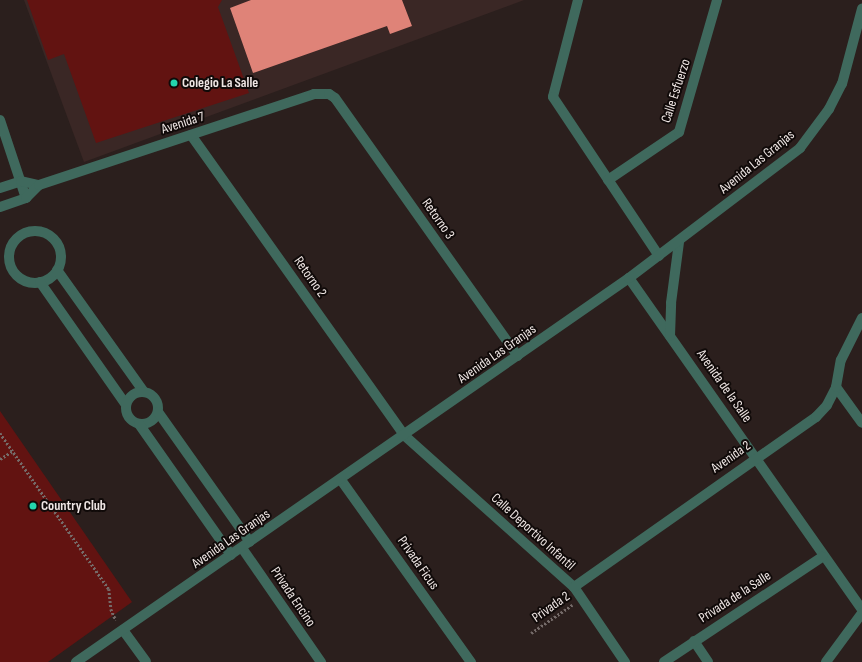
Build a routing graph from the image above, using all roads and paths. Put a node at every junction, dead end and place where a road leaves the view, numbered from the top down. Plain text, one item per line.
1 (578, 0) edge
2 (717, 0) edge
3 (862, 9) edge
4 (335, 98) joint
5 (0, 120) edge
6 (191, 135) junction
7 (608, 180) junction
8 (21, 181) junction
9 (39, 185) junction
10 (0, 188) edge
11 (26, 198) junction
12 (0, 207) edge
13 (680, 242) junction
14 (659, 256) junction
15 (57, 270) junction
16 (630, 278) junction
17 (40, 282) junction
18 (862, 318) edge
19 (670, 336) junction
20 (518, 356) junction
21 (836, 387) junction
22 (144, 392) junction
23 (126, 405) junction
24 (158, 412) junction
25 (862, 423) edge
26 (140, 424) junction
27 (0, 433) edge
28 (405, 436) junction
29 (13, 451) junction
30 (756, 456) junction
31 (0, 459) edge
32 (341, 480) junction
33 (246, 545) junction
34 (231, 555) junction
35 (822, 557) junction
36 (574, 587) junction
37 (582, 598) junction
38 (862, 612) edge
39 (123, 630) junction
40 (531, 633) dead end
41 (694, 641) junction
42 (76, 662) edge
43 (146, 662) edge
44 (320, 662) edge
45 (471, 662) edge
46 (626, 662) edge
47 (664, 662) edge
48 (708, 662) edge
49 (826, 662) edge

1 - 7 street
2 - 7 street, Calle Esfuerzo
3 - 13 street, Avenida Las Granjas
4 - 6 street, Avenida 7
4 - 20 street, Retorno 3
5 - 8 street
6 - 9 street, Avenida 7
6 - 28 street, Retorno 2
7 - 14 street
8 - 9 street
8 - 10 street
8 - 11 street
9 - 11 street, Avenida 7
11 - 12 street, Avenida 7
13 - 14 street, Avenida Las Granjas
13 - 19 street
14 - 16 street, Avenida Las Granjas
15 - 17 street
15 - 17 street
15 - 22 street
16 - 19 street, Avenida de la Salle
16 - 20 street, Avenida Las Granjas
17 - 23 street
18 - 21 street, Avenida 2
19 - 30 street, Avenida de la Salle
20 - 28 street, Avenida Las Granjas
21 - 25 street
21 - 30 street, Avenida 2
22 - 23 street
22 - 24 street
23 - 26 street
24 - 26 street
24 - 33 street, Privada Encino
26 - 34 street
27 - 29 path
28 - 32 street, Avenida Las Granjas
28 - 36 street, Calle Deportivo Infantil
29 - 31 path
29 - 39 path
30 - 35 street, Avenida de la Salle
30 - 36 street, Avenida 2
32 - 33 street, Avenida Las Granjas
32 - 45 street, Privada Ficus
33 - 34 street, Avenida Las Granjas
33 - 44 street, Privada Encino
34 - 39 street, Avenida Las Granjas
35 - 38 street, Avenida de la Salle
35 - 41 street, Privada de la Salle
36 - 37 street, Calle Deportivo Infantil
37 - 40 path, Privada 2
37 - 46 street, Calle Deportivo Infantil
38 - 49 street
39 - 42 street, Avenida Las Granjas
39 - 43 street
41 - 47 street, Privada de la Salle
41 - 48 street

